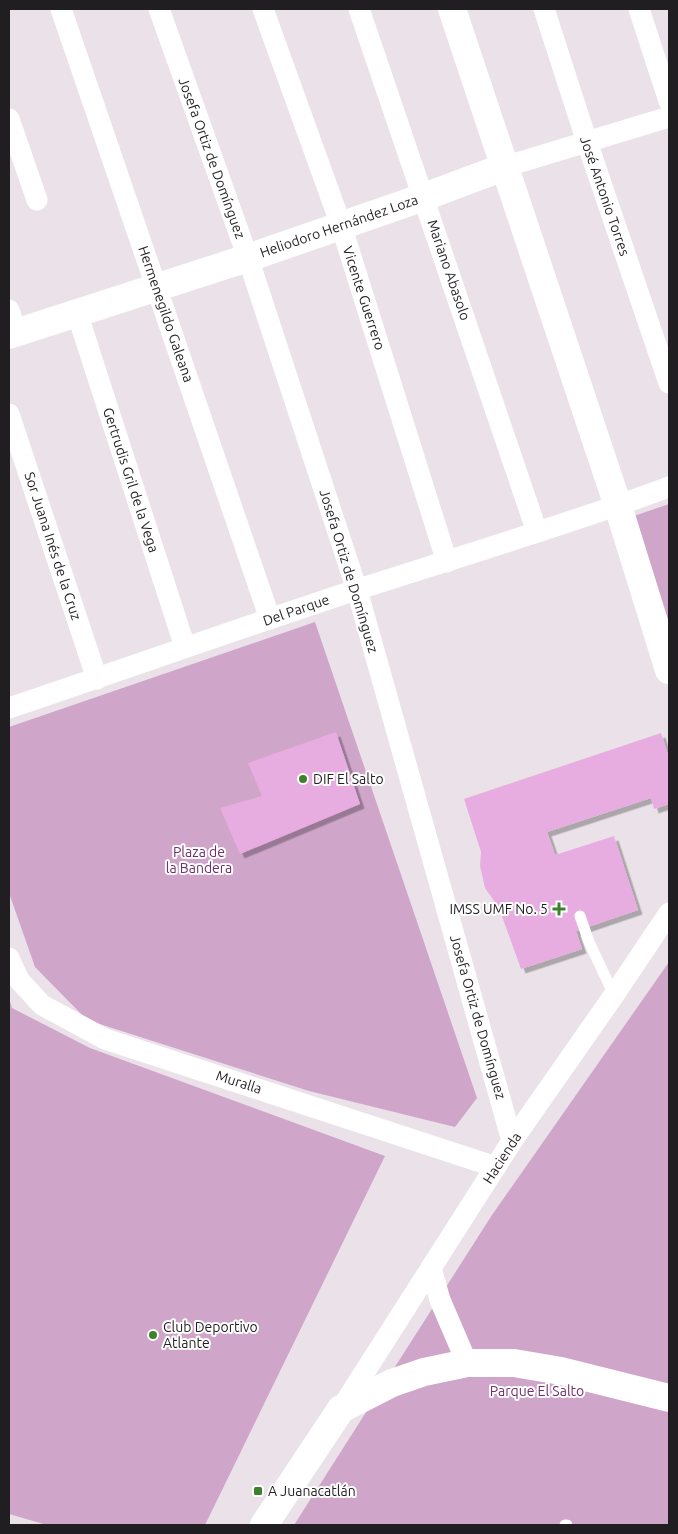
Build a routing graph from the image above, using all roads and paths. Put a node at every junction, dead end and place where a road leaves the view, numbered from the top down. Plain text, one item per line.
1 (62, 9) edge
2 (159, 9) edge
3 (263, 9) edge
4 (359, 9) edge
5 (452, 9) edge
6 (544, 9) edge
7 (639, 9) edge
8 (669, 101) edge
9 (669, 117) edge
10 (9, 119) edge
11 (587, 142) junction
12 (504, 168) junction
13 (424, 197) junction
14 (37, 200) dead end
15 (341, 225) junction
16 (248, 258) junction
17 (158, 287) junction
18 (77, 313) junction
19 (11, 326) edge
20 (669, 383) edge
21 (9, 414) edge
22 (669, 487) edge
23 (618, 506) junction
24 (537, 532) junction
25 (447, 562) junction
26 (356, 590) junction
27 (270, 619) junction
28 (185, 647) junction
29 (669, 670) edge
30 (97, 679) junction
31 (9, 708) edge
32 (669, 913) edge
33 (580, 916) dead end
34 (9, 958) edge
35 (614, 995) junction
36 (512, 1141) junction
37 (496, 1167) junction
38 (431, 1268) junction
39 (467, 1364) junction
40 (669, 1398) edge
41 (341, 1409) junction
42 (264, 1525) edge

1 - 17 street, Hermenegildo Galeana
2 - 16 street, Josefa Ortiz de Domínguez
3 - 15 street, Vicente Guerrero
4 - 13 street, Mariano Abasolo
5 - 12 street
6 - 11 street, José Antonio Torres
7 - 8 street
9 - 11 street, Heliodoro Hernández Loza
10 - 14 street
11 - 12 street, Heliodoro Hernández Loza
11 - 20 street, José Antonio Torres
12 - 13 street, Heliodoro Hernández Loza
12 - 23 street
13 - 15 street, Heliodoro Hernández Loza
13 - 24 street, Mariano Abasolo
15 - 16 street, Heliodoro Hernández Loza
15 - 25 street, Vicente Guerrero
16 - 17 street, Heliodoro Hernández Loza
16 - 26 street, Josefa Ortiz de Domínguez
17 - 18 street, Heliodoro Hernández Loza
17 - 27 street, Hermenegildo Galeana
18 - 19 street, Heliodoro Hernández Loza
18 - 28 street, Gertrudis Gril de la Vega
21 - 30 street, Sor Juana Inés de la Cruz
22 - 23 street, Del Parque
23 - 24 street, Del Parque
23 - 29 street
24 - 25 street, Del Parque
25 - 26 street, Del Parque
26 - 27 street, Del Parque
26 - 36 street, Josefa Ortiz de Domínguez
27 - 28 street, Del Parque
28 - 30 street, Del Parque
30 - 31 street, Del Parque
32 - 35 street, Hacienda
33 - 35 lane
34 - 37 street, Muralla
35 - 36 street, Hacienda
36 - 37 street, Hacienda
37 - 38 street, Hacienda
38 - 39 street
38 - 41 street, Hacienda
39 - 40 street
39 - 41 street
41 - 42 street

